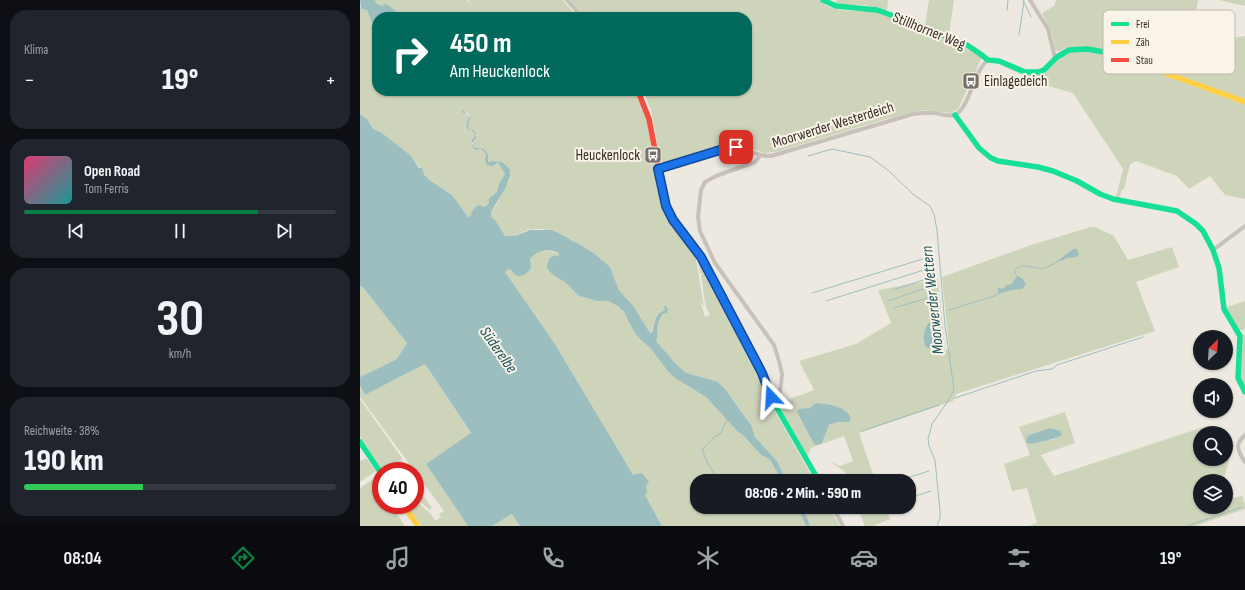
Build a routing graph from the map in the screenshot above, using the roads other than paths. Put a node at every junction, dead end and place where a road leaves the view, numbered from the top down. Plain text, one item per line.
1 (567, 0) edge
2 (823, 0) edge
3 (1030, 0) edge
4 (578, 12) edge
5 (1103, 52) edge
6 (1055, 58) junction
7 (988, 60) junction
8 (1168, 74) edge
9 (640, 96) edge
10 (1245, 102) edge
11 (955, 115) junction
12 (760, 156) junction
13 (658, 169) junction
14 (1245, 226) edge
15 (1213, 250) junction
16 (1245, 392) edge
17 (774, 403) junction
18 (1245, 435) edge
19 (360, 442) edge
20 (374, 462) edge
21 (1245, 462) edge
22 (815, 474) edge
23 (409, 514) edge
24 (837, 514) edge
25 (418, 526) edge
26 (843, 526) edge

1 - 4 street
2 - 7 street, Stillhorner Weg
3 - 6 street
5 - 6 street
6 - 7 street, Stillhorner Weg
7 - 11 street
8 - 10 street
9 - 13 street
11 - 12 street, Moorwerder Westerdeich
11 - 15 street
12 - 13 street
12 - 17 street, Moorwerder Westerdeich
13 - 17 street
14 - 15 street
15 - 16 street
17 - 22 street
18 - 21 street
19 - 20 street
23 - 25 street
24 - 26 street

